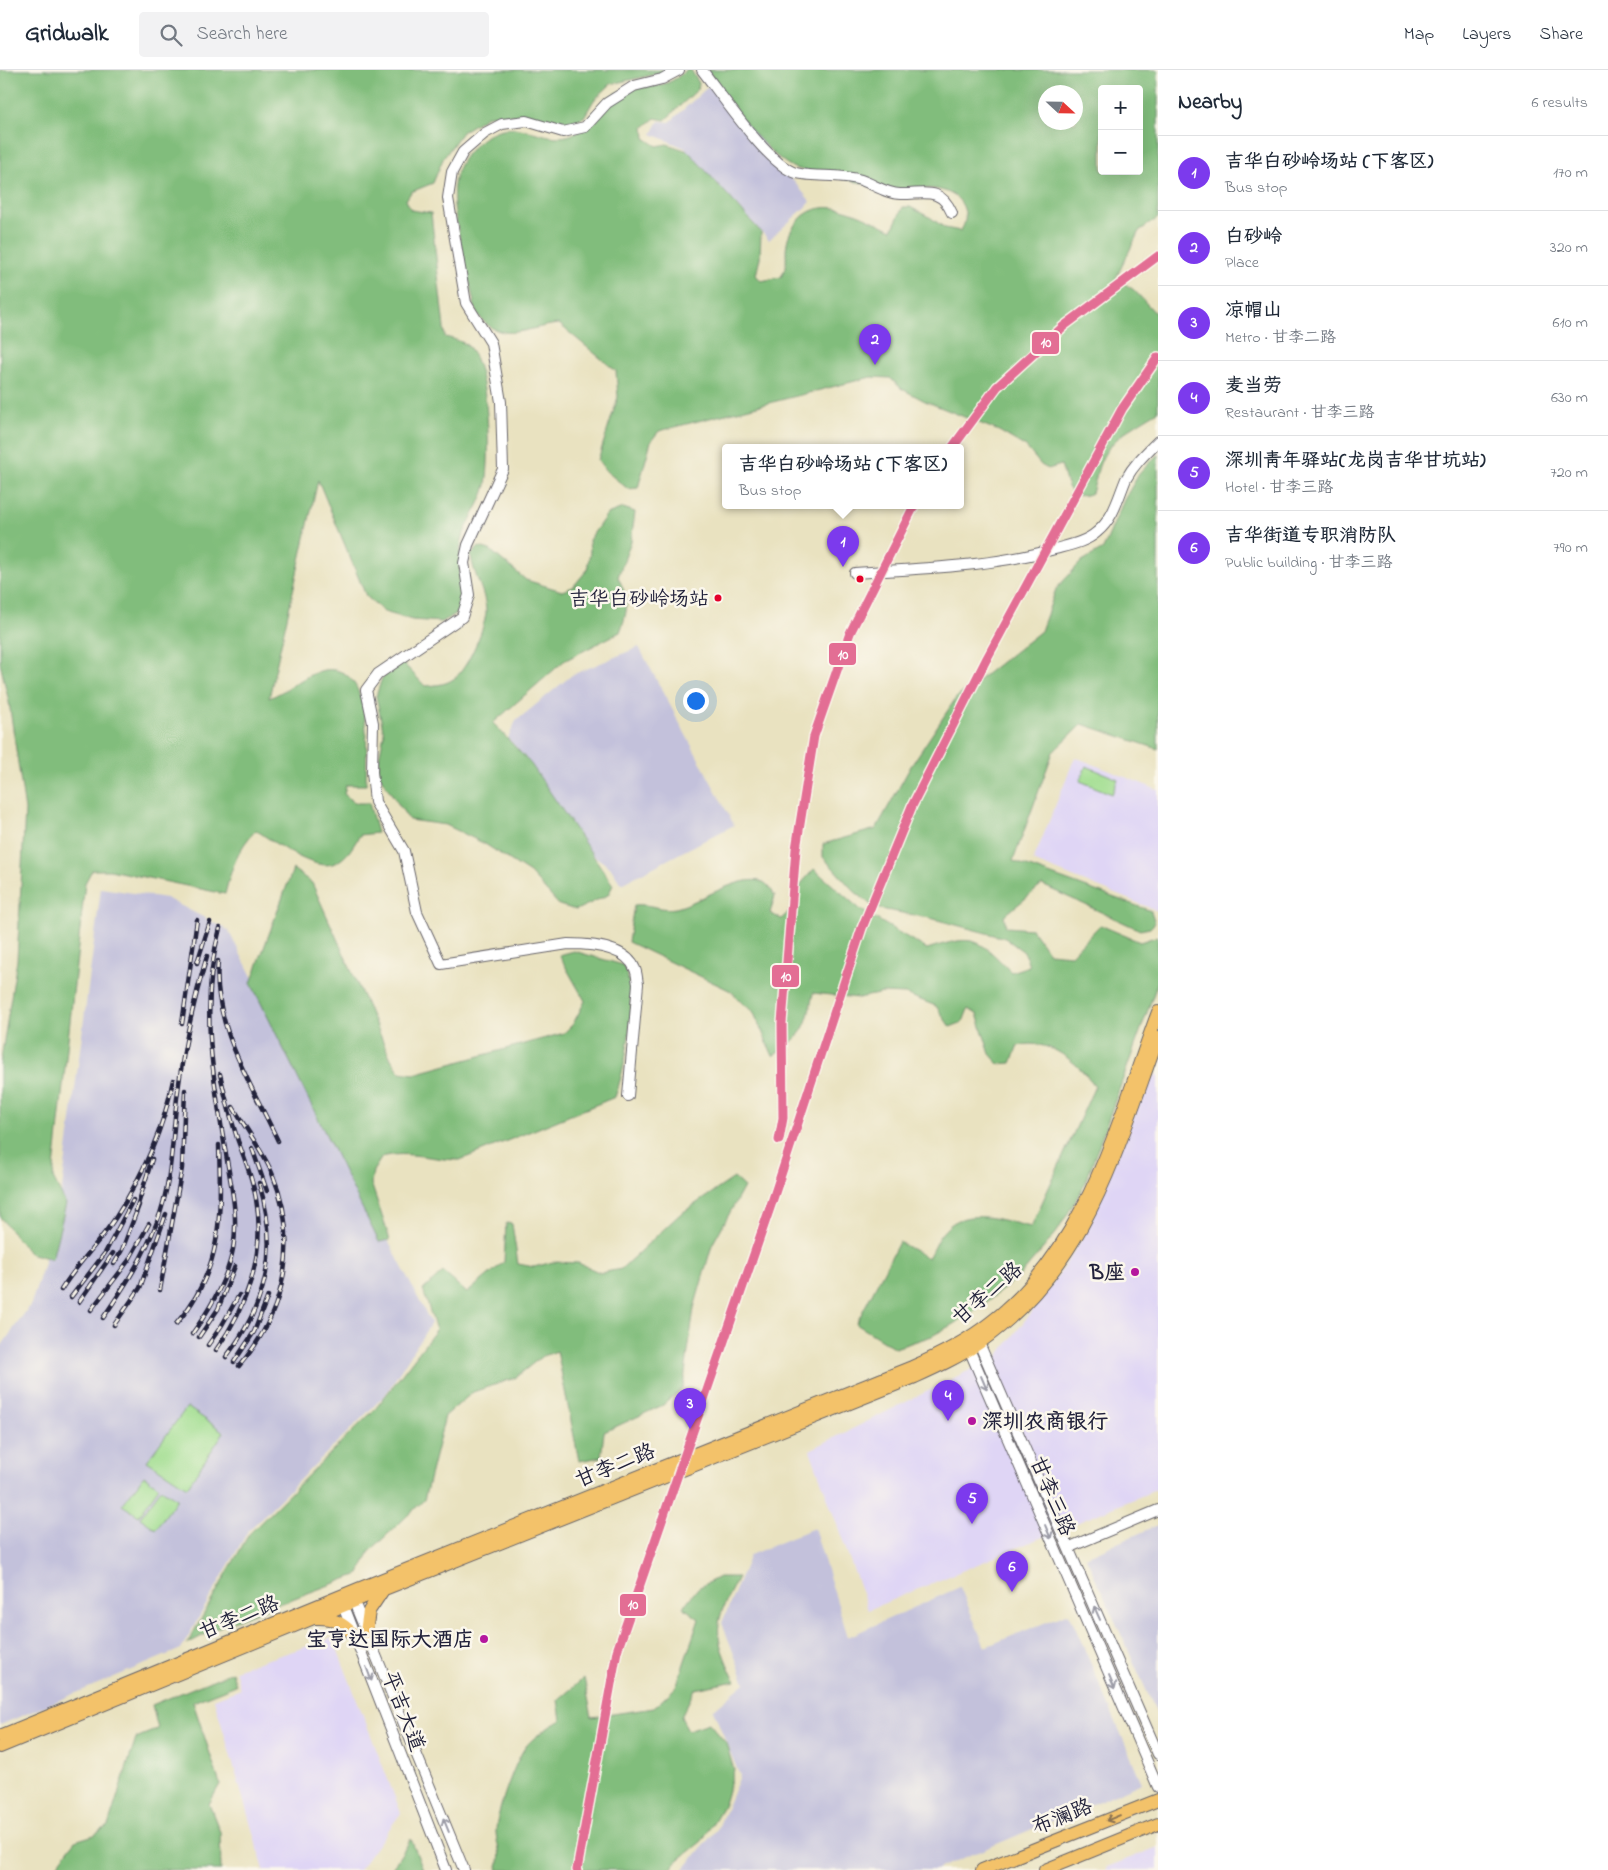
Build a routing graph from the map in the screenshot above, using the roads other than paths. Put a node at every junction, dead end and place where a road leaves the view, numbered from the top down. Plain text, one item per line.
1 (680, 70) edge
2 (702, 70) edge
3 (952, 212) dead end
4 (1158, 442) edge
5 (855, 573) dead end
6 (1158, 1012) edge
7 (1154, 1050) edge
8 (628, 1096) dead end
9 (972, 1343) junction
10 (1158, 1510) edge
11 (1070, 1547) dead end
12 (383, 1590) junction
13 (347, 1601) junction
14 (313, 1618) junction
15 (360, 1634) junction
16 (0, 1736) edge
17 (0, 1746) edge
18 (1158, 1754) edge
19 (1158, 1787) edge
20 (1158, 1800) edge
21 (1158, 1824) edge
22 (446, 1870) edge
23 (464, 1870) edge
24 (982, 1870) edge
25 (1045, 1870) edge

1 - 8 street
2 - 3 street
4 - 5 street
6 - 7 main road, 甘李二路
7 - 9 main road, 甘李二路
9 - 12 main road, 甘李二路
9 - 13 main road, 甘李二路
18 -> 9 street, 甘李三路
9 -> 19 street, 甘李三路
10 - 11 street
12 - 13 main road, 甘李二路
12 - 15 main road
13 - 14 main road, 甘李二路
13 - 15 street, 平吉大道
13 - 16 main road, 甘李二路
14 - 15 main road
14 - 17 main road, 甘李二路
15 -> 22 street, 平吉大道
23 -> 15 street, 平吉大道
20 -> 24 main road, 布澜路
21 - 25 main road, 布澜路

